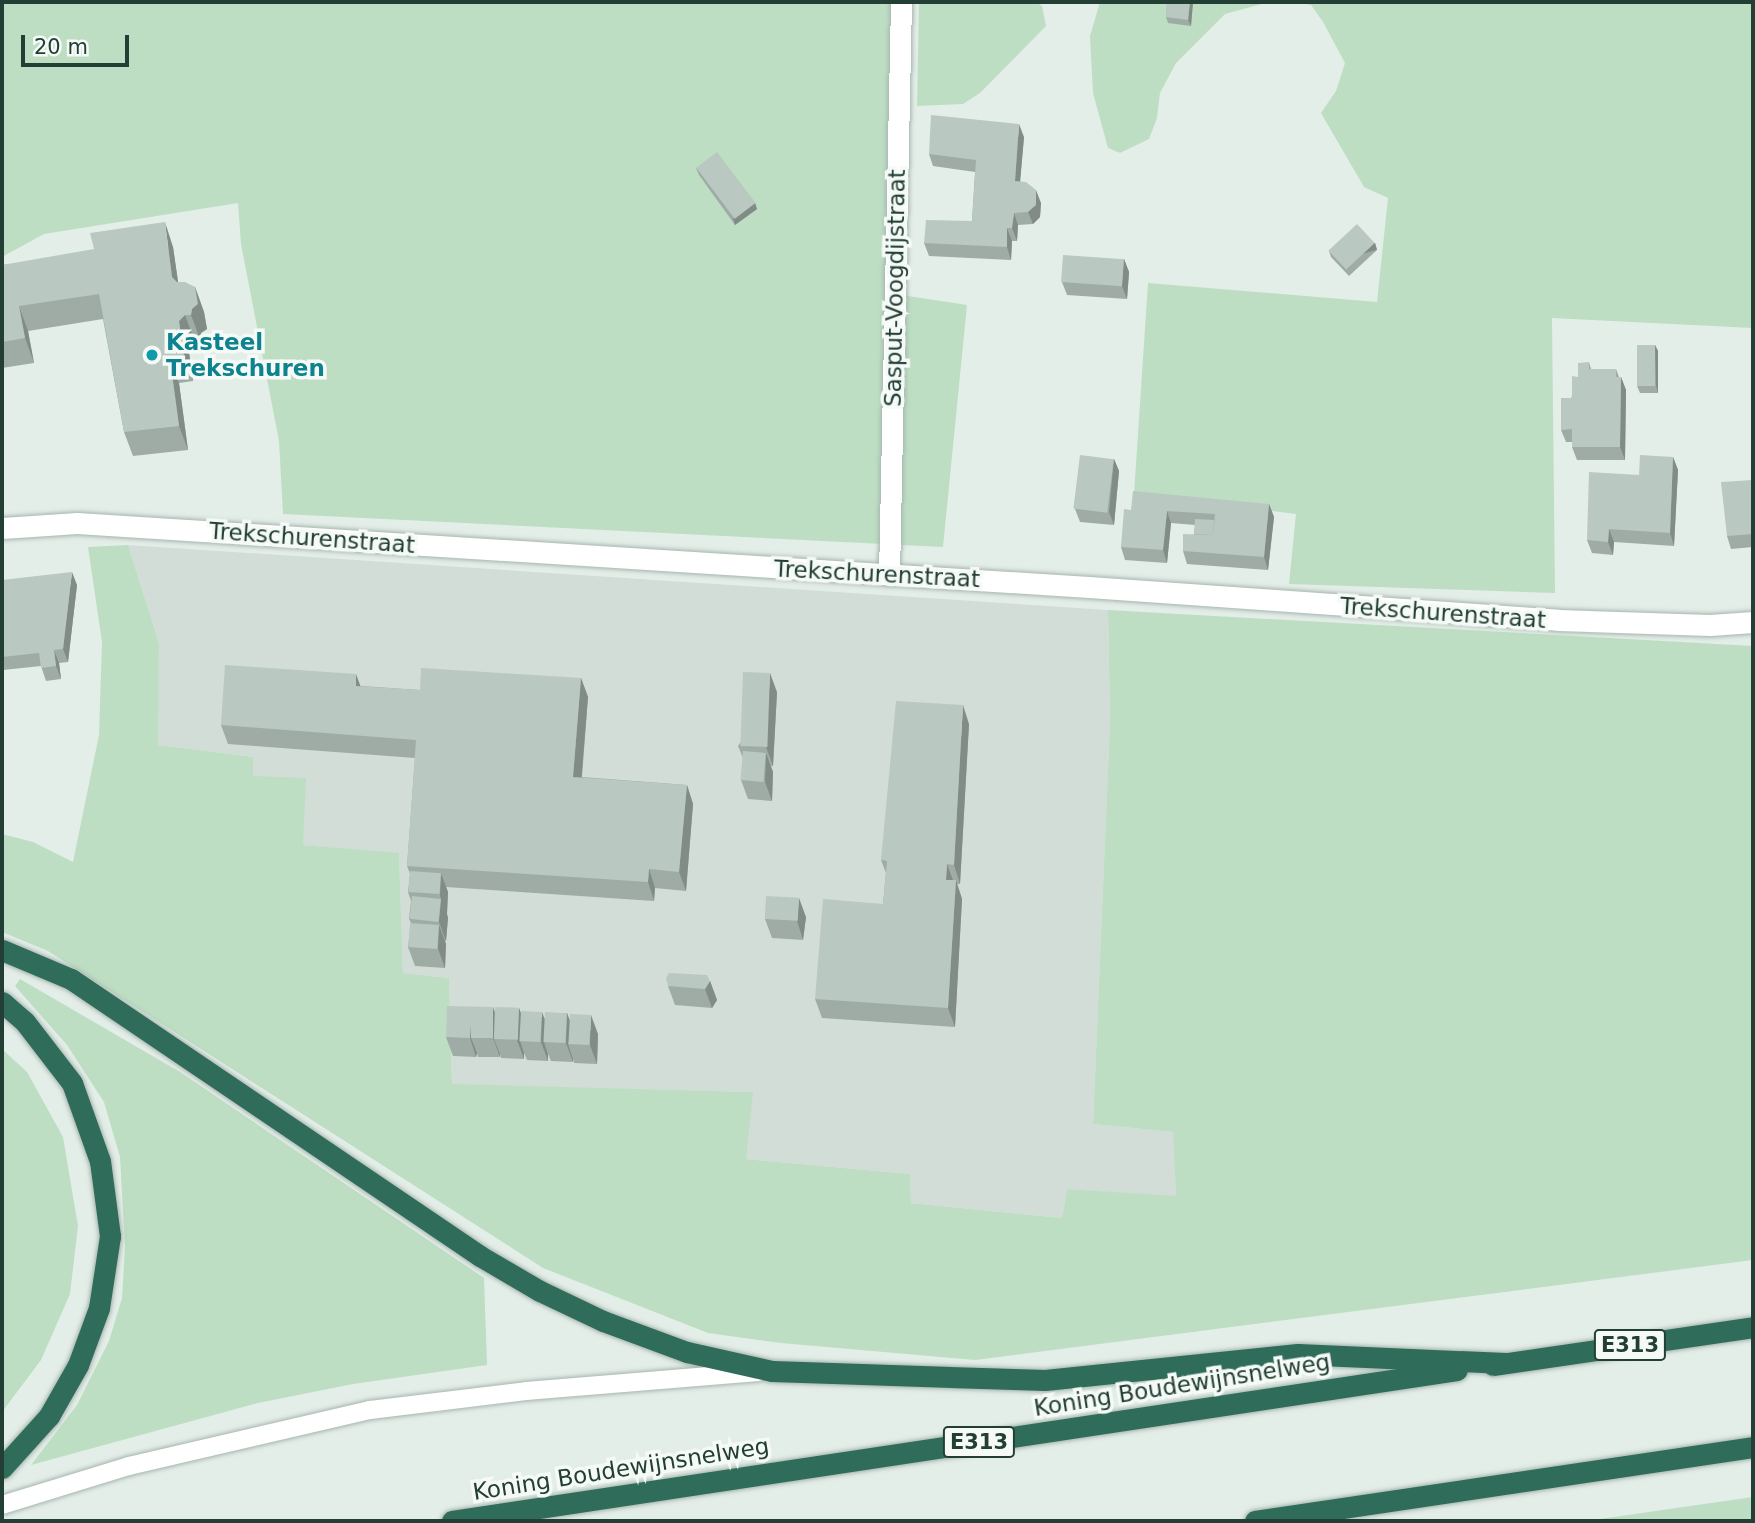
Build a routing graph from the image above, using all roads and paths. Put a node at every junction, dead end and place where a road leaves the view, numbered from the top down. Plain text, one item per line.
1 (901, 2) edge
2 (2, 528) edge
3 (889, 575) junction
4 (1753, 622) edge
5 (2, 950) edge
6 (2, 1002) edge
7 (1753, 1327) edge
8 (1506, 1363) junction
9 (772, 1371) junction
10 (1753, 1447) edge
11 (2, 1468) edge
12 (2, 1504) edge
13 (452, 1521) edge
14 (1255, 1521) edge

1 - 3 street, Sasput-Voogdijstraat
2 - 3 street, Trekschurenstraat
3 - 4 street, Trekschurenstraat
5 - 9 highway
6 - 11 highway
7 - 8 highway, Koning Boudewijnsnelweg / E313
8 - 9 highway
8 - 13 highway, Koning Boudewijnsnelweg / E313
9 - 12 lane
10 - 14 highway

